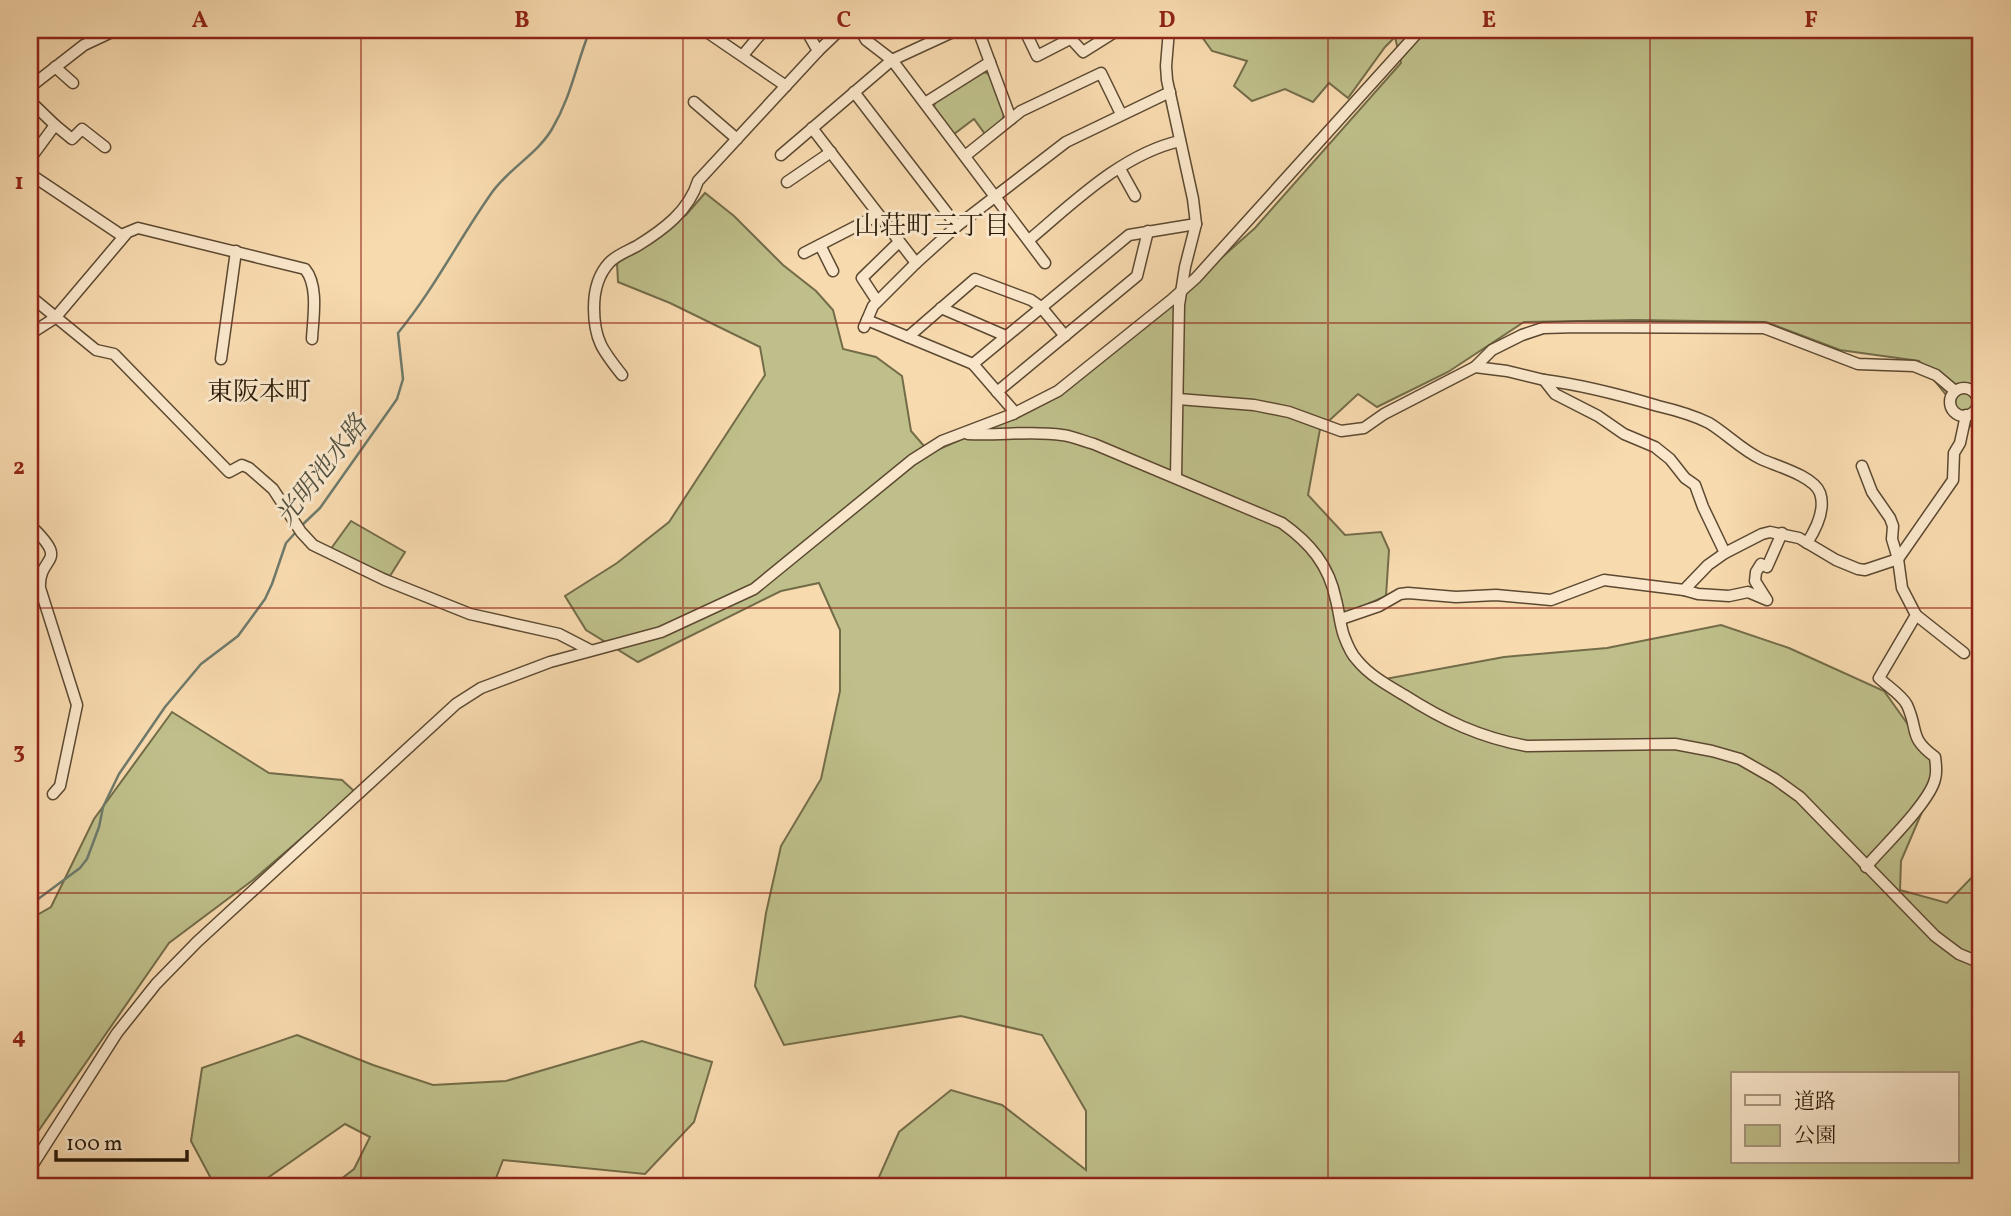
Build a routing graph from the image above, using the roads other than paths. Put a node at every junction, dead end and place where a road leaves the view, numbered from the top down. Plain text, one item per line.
1 (116, 30) edge
2 (704, 30) edge
3 (764, 30) edge
4 (806, 30) edge
5 (840, 30) edge
6 (860, 30) edge
7 (924, 30) edge
8 (957, 30) edge
9 (978, 30) edge
10 (1029, 30) edge
11 (1063, 30) edge
12 (1118, 30) edge
13 (1169, 30) edge
14 (1420, 30) edge
15 (1070, 39) junction
16 (930, 41) junction
17 (818, 51) junction
18 (743, 55) junction
19 (892, 60) junction
20 (990, 62) junction
21 (55, 67) junction
22 (73, 83) dead end
23 (786, 86) junction
24 (30, 87) edge
25 (854, 92) junction
26 (1170, 92) junction
27 (30, 101) edge
28 (694, 102) dead end
29 (925, 103) junction
30 (1121, 114) junction
31 (1011, 119) junction
32 (55, 125) junction
33 (812, 128) junction
34 (737, 139) junction
35 (1180, 141) junction
36 (105, 146) dead end
37 (831, 152) junction
38 (781, 155) dead end
39 (965, 156) junction
40 (30, 159) edge
41 (1120, 169) junction
42 (30, 174) edge
43 (787, 181) dead end
44 (996, 196) junction
45 (1135, 196) dead end
46 (878, 215) junction
47 (1196, 224) junction
48 (957, 226) junction
49 (1148, 231) junction
50 (126, 234) junction
51 (1029, 240) junction
52 (899, 242) junction
53 (820, 245) junction
54 (236, 251) junction
55 (804, 253) dead end
56 (916, 263) junction
57 (1045, 263) dead end
58 (833, 271) dead end
59 (1181, 291) junction
60 (30, 296) edge
61 (877, 301) junction
62 (1041, 307) junction
63 (941, 308) junction
64 (55, 318) junction
65 (30, 334) edge
66 (1006, 336) junction
67 (1065, 336) junction
68 (908, 337) junction
69 (313, 339) dead end
70 (221, 359) dead end
71 (974, 364) junction
72 (1475, 367) junction
73 (622, 375) dead end
74 (1544, 380) junction
75 (1955, 391) junction
76 (997, 392) junction
77 (1178, 399) junction
78 (1979, 399) edge
79 (1013, 414) junction
80 (1966, 415) junction
81 (966, 433) junction
82 (1862, 466) dead end
83 (1177, 477) junction
84 (30, 525) edge
85 (1782, 533) junction
86 (1807, 543) junction
87 (1725, 553) junction
88 (1898, 559) junction
89 (1684, 590) junction
90 (1916, 615) junction
91 (1341, 619) junction
92 (590, 650) junction
93 (1964, 653) dead end
94 (53, 794) dead end
95 (1866, 867) junction
96 (1981, 963) edge
97 (30, 1169) edge

1 - 21 street
2 - 18 street
3 - 18 street
4 - 17 street
5 - 17 street
6 - 19 street
7 - 16 street
8 - 16 street
9 - 20 street
10 - 15 street
11 - 15 street
12 - 15 street
13 - 26 street
14 - 59 street
16 - 19 street
17 - 23 street
18 - 23 street
19 - 25 street
19 - 29 street
20 - 29 street
20 - 31 street
21 - 22 street
21 - 24 street
23 - 34 street
25 - 33 street
25 - 48 street
26 - 30 street
26 - 35 street
27 - 32 street
28 - 34 street
29 - 39 street
30 - 31 street
30 - 44 street
31 - 39 street
32 - 36 street
32 - 40 street
33 - 37 street
33 - 38 street
34 - 73 street
35 - 41 street
35 - 47 street
37 - 43 street
37 - 46 street
39 - 44 street
41 - 45 street
41 - 51 street
42 - 50 street
44 - 48 street
44 - 51 street
46 - 52 street
46 - 53 street
47 - 49 street
47 - 59 street
48 - 56 street
49 - 62 street
49 - 67 street
50 - 54 street
50 - 64 street
51 - 57 street
52 - 56 street
52 - 61 street
53 - 55 street
53 - 58 street
54 - 69 street
54 - 70 street
56 - 61 street
59 - 77 street
59 - 79 street
60 - 64 street
61 - 68 street
62 - 63 street
62 - 66 street
62 - 67 street
63 - 66 street
63 - 68 street
64 - 65 street
64 - 92 street
66 - 71 street
67 - 76 street
68 - 71 street
71 - 76 street
72 - 74 street
72 - 75 street
72 - 77 street
74 - 86 street
74 - 87 street
75 - 78 street
75 - 80 street
76 - 79 street
77 - 83 street
78 - 80 street
79 - 81 street
80 - 88 street
81 - 83 street
81 - 92 street
82 - 88 street
83 - 91 street
84 - 94 street
85 - 86 street
85 - 87 street
85 - 89 street
86 - 88 street
87 - 89 street
88 - 90 street
89 - 91 street
90 - 93 street
90 - 95 street
91 - 95 street
92 - 97 street
95 - 96 street

